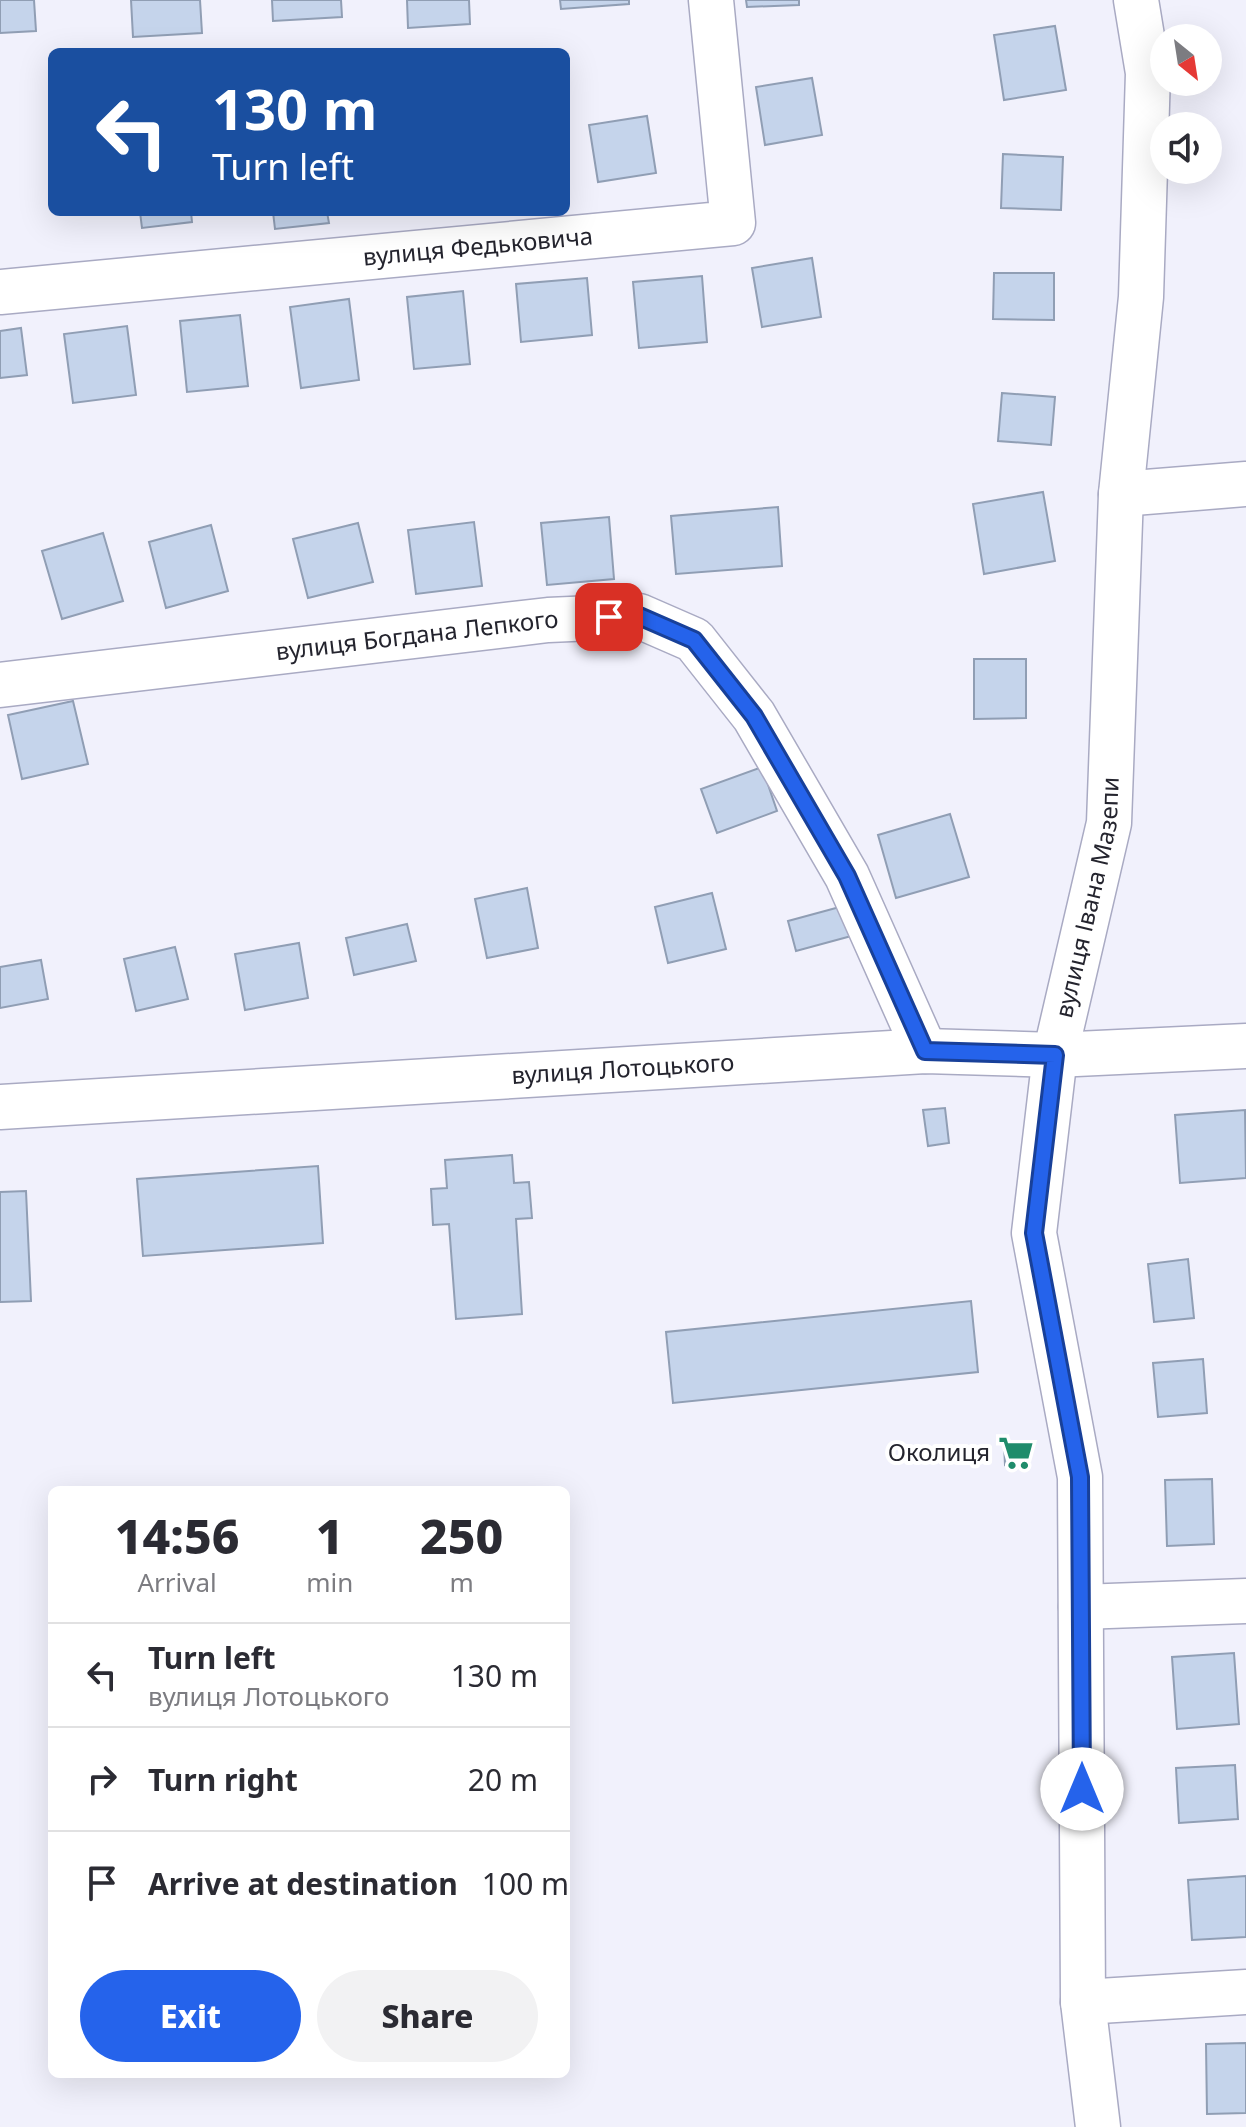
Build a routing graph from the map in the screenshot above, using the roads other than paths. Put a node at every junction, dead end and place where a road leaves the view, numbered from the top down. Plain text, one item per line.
1 (711, 0) edge
2 (1136, 0) edge
3 (0, 292) edge
4 (1246, 484) edge
5 (1121, 494) junction
6 (0, 685) edge
7 (1246, 1046) edge
8 (925, 1051) junction
9 (1055, 1055) junction
10 (0, 1107) edge
11 (1246, 1601) edge
12 (1081, 1607) junction
13 (1246, 1992) edge
14 (1083, 2002) junction
15 (1098, 2127) edge

1 - 3 street, вулиця Федьковича
2 - 5 street, вулиця Івана Мазепи
4 - 5 street
5 - 9 street, вулиця Івана Мазепи
6 - 8 street, вулиця Богдана Лепкого
7 - 9 street, вулиця Лотоцького
8 - 9 street, вулиця Лотоцького
8 - 10 street, вулиця Лотоцького
9 - 12 street, вулиця Івана Мазепи
11 - 12 street
12 - 14 street, вулиця Івана Мазепи
13 - 14 street
14 - 15 street, вулиця Івана Мазепи

